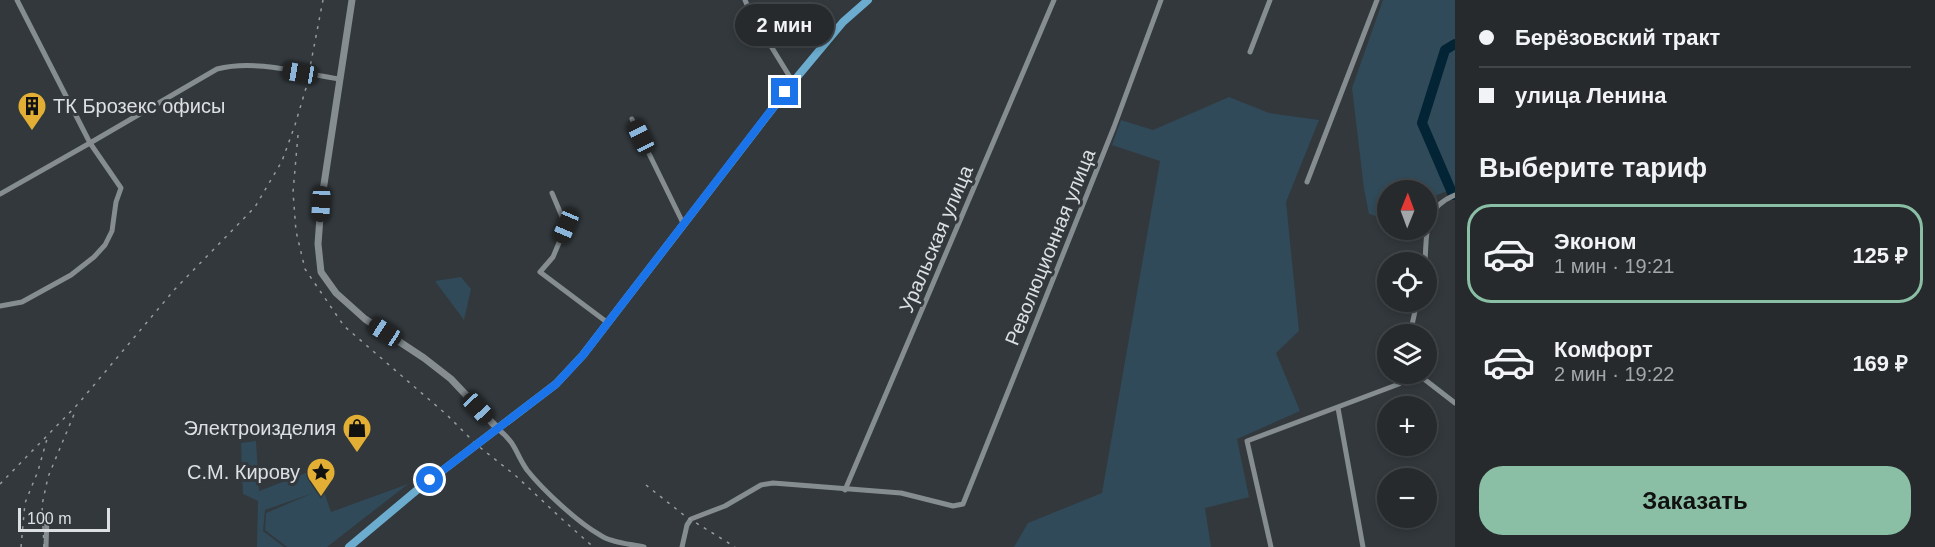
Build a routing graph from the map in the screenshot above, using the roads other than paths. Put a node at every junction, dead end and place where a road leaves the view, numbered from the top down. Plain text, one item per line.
1 (17, 0) edge
2 (352, 0) edge
3 (745, 0) edge
4 (868, 0) edge
5 (1054, 0) edge
6 (1161, 0) edge
7 (1270, 0) edge
8 (1377, 0) edge
9 (1251, 52) dead end
10 (339, 79) junction
11 (793, 82) junction
12 (632, 119) dead end
13 (90, 143) junction
14 (1307, 182) dead end
15 (552, 193) dead end
16 (0, 194) edge
17 (1455, 195) edge
18 (684, 225) junction
19 (1426, 252) edge
20 (0, 306) edge
21 (608, 323) junction
22 (1399, 384) edge
23 (1430, 384) edge
24 (1455, 403) edge
25 (1338, 408) junction
26 (498, 429) junction
27 (845, 490) junction
28 (47, 516) dead end
29 (46, 547) edge
30 (349, 547) edge
31 (645, 547) edge
32 (682, 547) edge
33 (1271, 547) edge
34 (1364, 547) edge

1 - 13 street
2 - 10 street
3 - 11 street
4 - 11 main road
5 - 27 street, Уральская улица
6 - 27 street, Революционная улица
7 - 9 street
8 - 14 street
10 - 13 street
10 - 26 street
11 - 18 main road
12 - 18 street
13 - 16 street
13 - 20 street
15 - 21 street
17 - 19 street
18 - 21 main road
21 - 26 main road
22 - 25 street
23 - 24 street
25 - 33 street
25 - 34 street
26 - 30 main road
26 - 31 street
27 - 32 street
28 - 29 street

